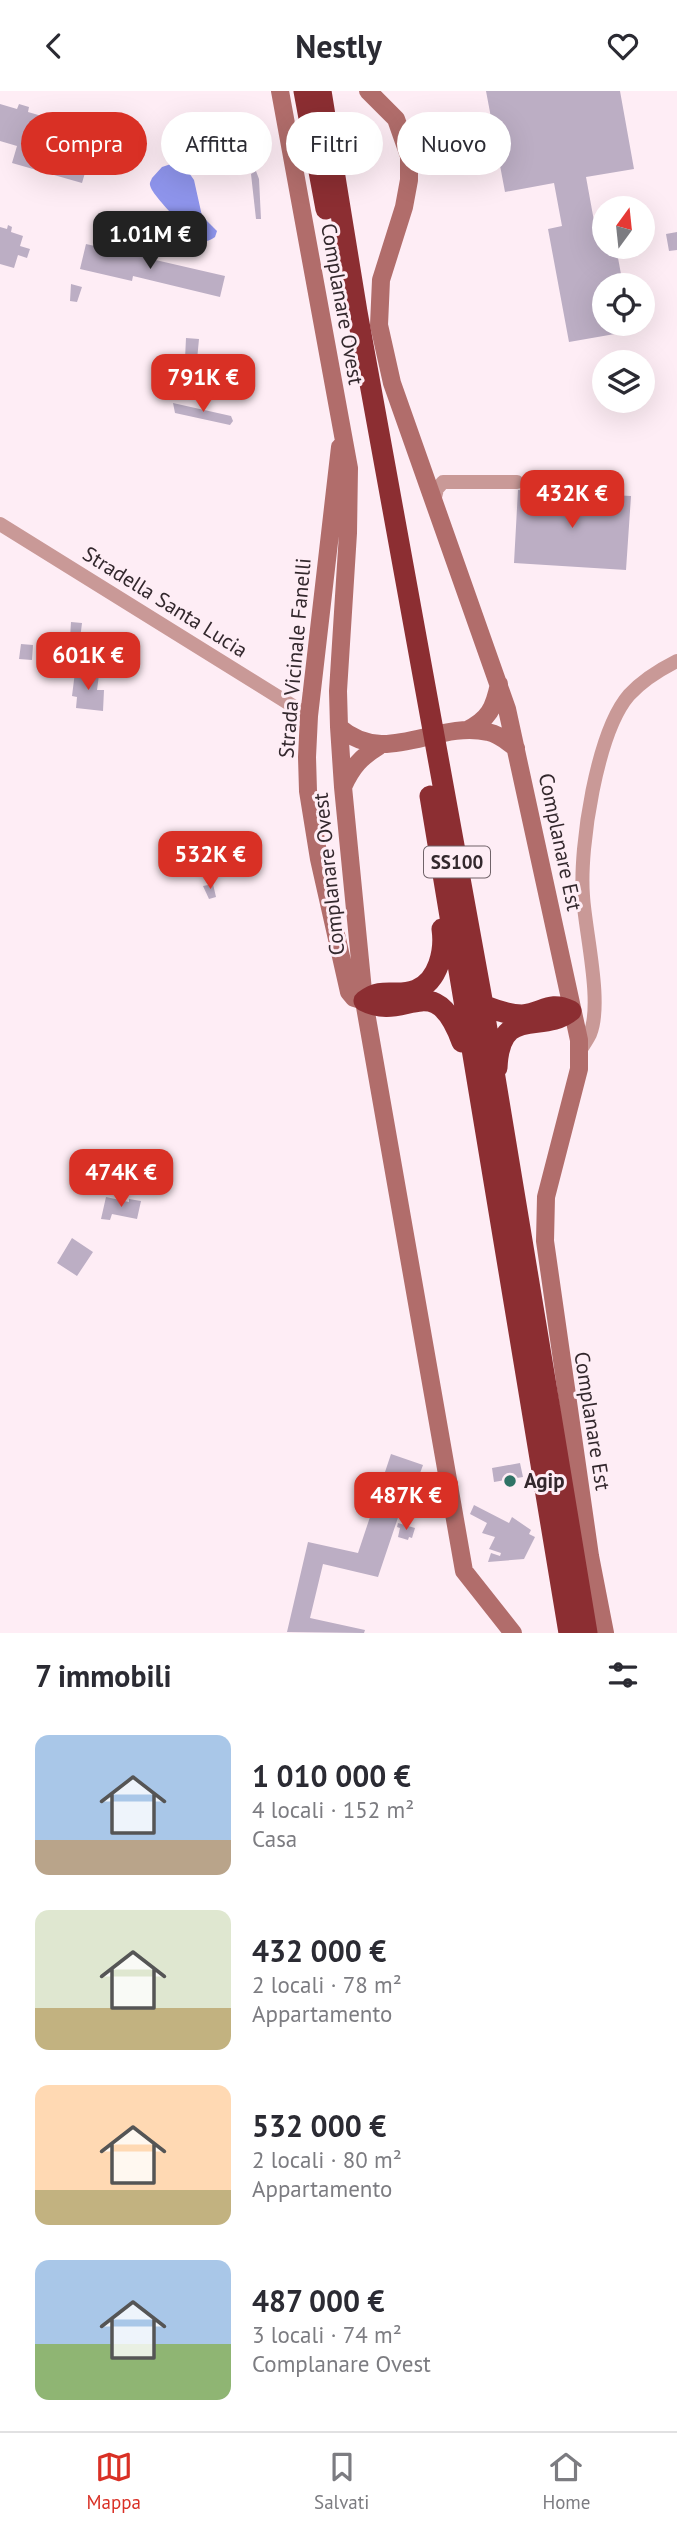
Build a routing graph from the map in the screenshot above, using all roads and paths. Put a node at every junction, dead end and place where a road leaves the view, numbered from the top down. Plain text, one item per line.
1 (280, 91) edge
2 (304, 91) edge
3 (321, 91) edge
4 (368, 91) edge
5 (343, 433) junction
6 (517, 482) dead end
7 (434, 501) junction
8 (0, 524) edge
9 (677, 661) edge
10 (499, 681) junction
11 (309, 716) junction
12 (339, 727) junction
13 (467, 730) junction
14 (379, 745) junction
15 (516, 748) junction
16 (426, 767) junction
17 (343, 787) junction
18 (364, 1001) junction
19 (482, 1005) junction
20 (571, 1011) junction
21 (579, 1052) junction
22 (476, 1080) junction
23 (496, 1091) junction
24 (513, 1633) edge
25 (569, 1633) edge
26 (587, 1633) edge
27 (605, 1633) edge

1 - 5 main road, Complanare Ovest
2 - 16 highway, SS100
3 - 19 highway, SS100
4 - 7 main road, Complanare Est
5 - 11 main road, Strada Vicinale Fanelli
5 - 12 main road, Complanare Ovest
6 - 7 street
7 - 10 main road, Complanare Est
8 - 11 street, Stradella Santa Lucia
9 - 21 street
10 - 13 main road
10 - 15 main road, Complanare Est
11 - 18 main road, Strada Vicinale Fanelli
12 - 14 main road
12 - 17 main road, Complanare Ovest
13 - 14 main road
13 - 15 main road
14 - 17 main road
15 - 20 main road, Complanare Est
16 - 18 highway, SS100
16 - 22 highway, SS100
17 - 18 main road, Complanare Ovest
18 - 22 highway, SS100
18 - 24 main road, Complanare Ovest
19 - 20 highway
19 - 23 highway, SS100
20 - 21 main road, Complanare Est
20 - 23 highway, SS100
21 - 27 main road, Complanare Est
22 - 25 highway, SS100
23 - 26 highway, SS100

